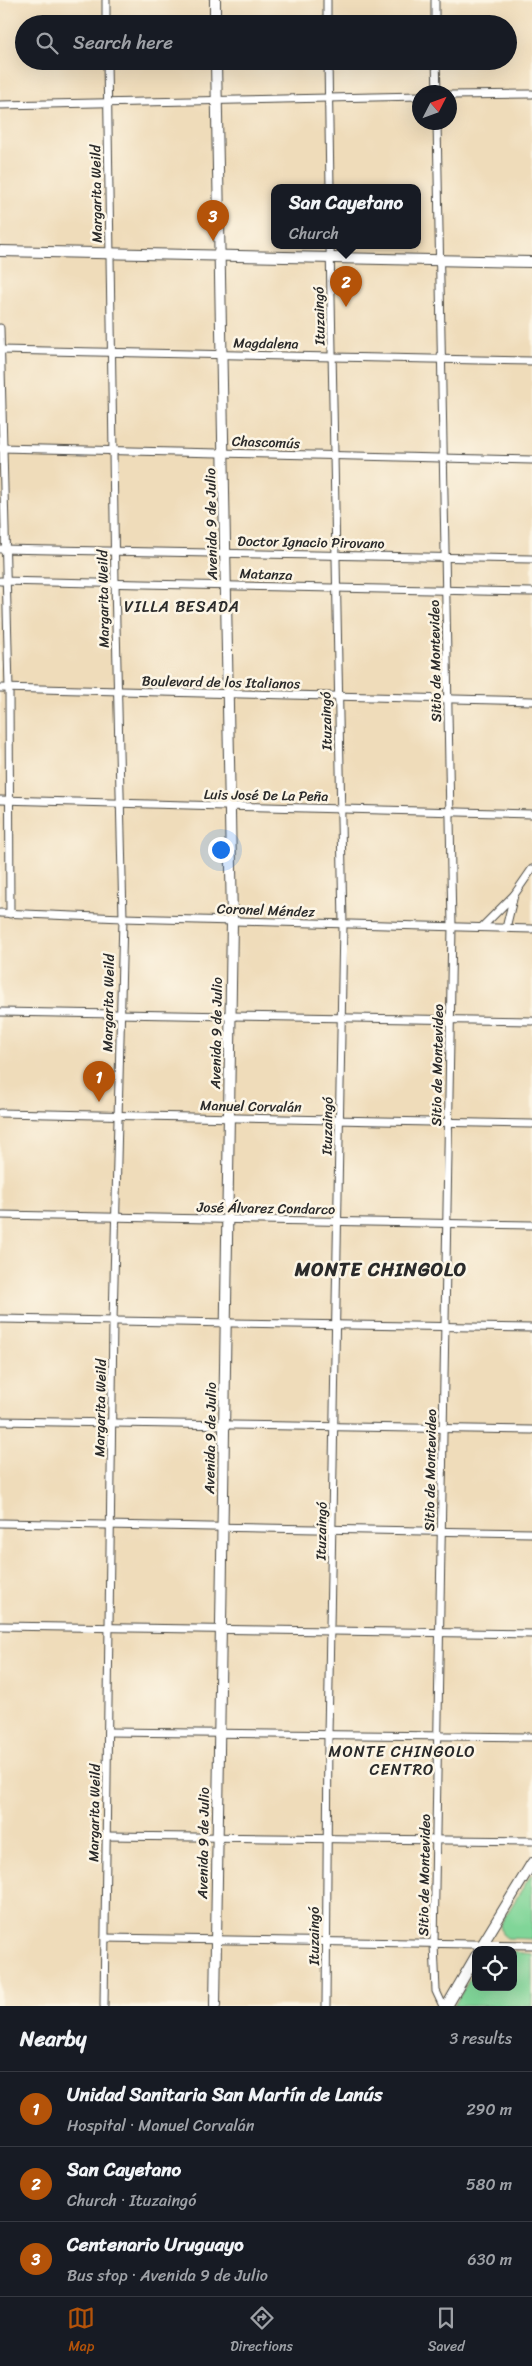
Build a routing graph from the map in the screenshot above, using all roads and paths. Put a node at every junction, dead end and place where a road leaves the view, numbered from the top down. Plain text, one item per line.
1 (106, 0) edge
2 (215, 0) edge
3 (327, 0) edge
4 (435, 0) edge
5 (106, 15) edge
6 (215, 15) edge
7 (327, 15) edge
8 (436, 15) edge
9 (107, 70) edge
10 (216, 70) edge
11 (328, 70) edge
12 (436, 70) edge
13 (437, 85) edge
14 (532, 94) edge
15 (457, 95) edge
16 (412, 96) edge
17 (328, 98) junction
18 (217, 101) junction
19 (108, 103) junction
20 (0, 105) edge
21 (437, 130) edge
22 (330, 184) edge
23 (330, 249) edge
24 (0, 251) edge
25 (110, 252) junction
26 (220, 255) junction
27 (331, 258) junction
28 (440, 260) junction
29 (532, 262) edge
30 (0, 328) edge
31 (0, 350) edge
32 (111, 351) junction
33 (221, 354) junction
34 (333, 356) junction
35 (442, 359) junction
36 (532, 361) edge
37 (1, 448) edge
38 (113, 451) junction
39 (224, 454) junction
40 (334, 457) junction
41 (444, 458) junction
42 (532, 460) edge
43 (2, 549) edge
44 (115, 551) junction
45 (226, 553) junction
46 (336, 555) junction
47 (445, 557) junction
48 (532, 559) edge
49 (2, 581) edge
50 (115, 583) junction
51 (227, 585) junction
52 (337, 589) junction
53 (446, 591) junction
54 (532, 592) edge
55 (0, 688) edge
56 (9, 689) junction
57 (117, 692) junction
58 (228, 694) junction
59 (339, 698) junction
60 (448, 699) junction
61 (532, 701) edge
62 (0, 800) edge
63 (9, 800) junction
64 (120, 804) junction
65 (230, 807) junction
66 (340, 808) junction
67 (450, 812) junction
68 (532, 814) edge
69 (532, 869) edge
70 (514, 895) junction
71 (0, 913) edge
72 (10, 914) junction
73 (123, 918) junction
74 (232, 921) junction
75 (343, 925) junction
76 (452, 926) junction
77 (482, 927) junction
78 (506, 928) junction
79 (532, 929) edge
80 (0, 1012) edge
81 (121, 1014) junction
82 (231, 1016) junction
83 (342, 1017) junction
84 (451, 1021) junction
85 (532, 1021) edge
86 (0, 1113) edge
87 (118, 1116) junction
88 (228, 1118) junction
89 (340, 1120) junction
90 (448, 1122) junction
91 (532, 1124) edge
92 (0, 1215) edge
93 (116, 1218) junction
94 (227, 1219) junction
95 (338, 1223) junction
96 (447, 1224) junction
97 (532, 1225) edge
98 (0, 1319) edge
99 (113, 1321) junction
100 (226, 1322) junction
101 (336, 1324) junction
102 (446, 1326) junction
103 (532, 1328) edge
104 (0, 1421) edge
105 (112, 1422) junction
106 (223, 1424) junction
107 (334, 1426) junction
108 (443, 1428) junction
109 (532, 1430) edge
110 (0, 1523) edge
111 (111, 1524) junction
112 (223, 1527) junction
113 (333, 1530) junction
114 (442, 1531) junction
115 (532, 1533) edge
116 (0, 1626) edge
117 (110, 1626) junction
118 (220, 1628) junction
119 (331, 1630) junction
120 (440, 1632) junction
121 (532, 1634) edge
122 (108, 1732) junction
123 (219, 1733) junction
124 (328, 1734) junction
125 (439, 1737) junction
126 (532, 1737) edge
127 (106, 1836) junction
128 (217, 1837) junction
129 (327, 1838) junction
130 (437, 1841) junction
131 (532, 1841) edge
132 (532, 1863) edge
133 (104, 1938) junction
134 (215, 1941) junction
135 (326, 1943) junction
136 (434, 1944) junction
137 (532, 1945) edge
138 (472, 1946) edge
139 (482, 1946) edge
140 (506, 1946) edge
141 (472, 1962) edge
142 (104, 2006) edge
143 (215, 2006) edge
144 (326, 2006) edge
145 (445, 2006) edge

1 - 5 street
2 - 6 street
3 - 7 street
4 - 8 street
9 - 19 street, Margarita Weild
10 - 18 street, Avenida 9 de Julio
11 - 17 street
12 - 13 street
14 - 15 street
16 - 17 street
17 - 18 street
17 - 22 street
18 - 19 street
18 - 26 street, Avenida 9 de Julio
19 - 20 street
19 - 25 street, Margarita Weild
21 - 28 street, Sitio de Montevideo
23 - 27 street, Ituzaingó
24 - 25 street
25 - 26 street
25 - 32 street, Margarita Weild
26 - 27 street
26 - 33 street, Avenida 9 de Julio
27 - 28 street
27 - 34 street, Ituzaingó
28 - 29 street
28 - 35 street, Sitio de Montevideo
30 - 31 street
31 - 32 street, Magdalena
31 - 37 street
32 - 33 street, Magdalena
32 - 38 street, Margarita Weild
33 - 34 street, Magdalena
33 - 39 street, Avenida 9 de Julio
34 - 35 street, Magdalena
34 - 40 street, Ituzaingó
35 - 36 street, Magdalena
35 - 41 street, Sitio de Montevideo
37 - 38 street, Chascomús
37 - 43 street
38 - 39 street, Chascomús
38 - 44 street, Margarita Weild
39 - 40 street, Chascomús
39 - 45 street, Avenida 9 de Julio
40 - 41 street, Chascomús
40 - 46 street, Ituzaingó
41 - 42 street, Chascomús
41 - 47 street, Sitio de Montevideo
43 - 44 street, Doctor Ignacio Pirovano
43 - 49 street
44 - 45 street, Doctor Ignacio Pirovano
44 - 50 street, Margarita Weild
45 - 46 street, Doctor Ignacio Pirovano
45 - 51 street, Avenida 9 de Julio
46 - 47 street, Doctor Ignacio Pirovano
46 - 52 street, Ituzaingó
47 - 48 street, Doctor Ignacio Pirovano
47 - 53 street, Sitio de Montevideo
49 - 50 street, Matanza
49 - 56 street
50 - 51 street, Matanza
50 - 57 street, Margarita Weild
51 - 52 street, Matanza
51 - 58 street, Avenida 9 de Julio
52 - 53 street, Matanza
52 - 59 street, Ituzaingó
53 - 54 street, Matanza
53 - 60 street, Sitio de Montevideo
55 - 56 street, Boulevard de los Italianos
56 - 57 street, Boulevard de los Italianos
56 - 63 street
57 - 58 street, Boulevard de los Italianos
57 - 64 street, Margarita Weild
58 - 59 street, Boulevard de los Italianos
58 - 65 street, Avenida 9 de Julio
59 - 60 street, Boulevard de los Italianos
59 - 66 street, Ituzaingó
60 - 61 street, Boulevard de los Italianos
60 - 67 street, Sitio de Montevideo
62 - 63 street, Luis José De La Peña
63 - 64 street, Luis José De La Peña
63 - 72 street
64 - 65 street, Luis José De La Peña
64 - 73 street, Margarita Weild
65 - 66 street, Luis José De La Peña
65 - 74 street, Avenida 9 de Julio
66 - 67 street, Luis José De La Peña
66 - 75 street, Ituzaingó
67 - 68 street, Luis José De La Peña
67 - 76 street, Sitio de Montevideo
69 - 70 street
70 - 77 street
70 - 78 street
71 - 72 street, Coronel Méndez
72 - 73 street, Coronel Méndez
73 - 74 street, Coronel Méndez
73 - 81 street, Margarita Weild
74 - 75 street, Coronel Méndez
74 - 82 street, Avenida 9 de Julio
75 - 76 street, Coronel Méndez
75 - 83 street, Ituzaingó
76 - 77 street, Coronel Méndez
76 - 84 street, Sitio de Montevideo
77 - 78 street, Coronel Méndez
78 - 79 street, Coronel Méndez
80 - 81 street
81 - 82 street
81 - 87 street, Margarita Weild
82 - 83 street
82 - 88 street, Avenida 9 de Julio
83 - 84 street
83 - 89 street, Ituzaingó
84 - 85 street
84 - 90 street, Sitio de Montevideo
86 - 87 street, Manuel Corvalán
87 - 88 street, Manuel Corvalán
87 - 93 street, Margarita Weild
88 - 89 street, Manuel Corvalán
88 - 94 street, Avenida 9 de Julio
89 - 90 street, Manuel Corvalán
89 - 95 street, Ituzaingó
90 - 91 street, Manuel Corvalán
90 - 96 street, Sitio de Montevideo
92 - 93 street, José Álvarez Condarco
93 - 94 street, José Álvarez Condarco
93 - 99 street, Margarita Weild
94 - 95 street, José Álvarez Condarco
94 - 100 street, Avenida 9 de Julio
95 - 96 street, José Álvarez Condarco
95 - 101 street, Ituzaingó
96 - 97 street, José Álvarez Condarco
96 - 102 street, Sitio de Montevideo
98 - 99 street
99 - 100 street
99 - 105 street, Margarita Weild
100 - 101 street
100 - 106 street, Avenida 9 de Julio
101 - 102 street
101 - 107 street, Ituzaingó
102 - 103 street
102 - 108 street, Sitio de Montevideo
104 - 105 street
105 - 106 street
105 - 111 street, Margarita Weild
106 - 107 street
106 - 112 street, Avenida 9 de Julio
107 - 108 street
107 - 113 street, Ituzaingó
108 - 109 street
108 - 114 street, Sitio de Montevideo
110 - 111 street
111 - 112 street
111 - 117 street, Margarita Weild
112 - 113 street
112 - 118 street, Avenida 9 de Julio
113 - 114 street
113 - 119 street, Ituzaingó
114 - 115 street
114 - 120 street, Sitio de Montevideo
116 - 117 street
117 - 118 street
117 - 122 street, Margarita Weild
118 - 119 street
118 - 123 street, Avenida 9 de Julio
119 - 120 street
119 - 124 street, Ituzaingó
120 - 121 street
120 - 125 street, Sitio de Montevideo
122 - 123 street
122 - 127 street, Margarita Weild
123 - 124 street
123 - 128 street, Avenida 9 de Julio
124 - 125 street
124 - 129 street, Ituzaingó
125 - 126 street
125 - 130 street, Sitio de Montevideo
127 - 128 street
127 - 133 street, Margarita Weild
128 - 129 street
128 - 134 street, Avenida 9 de Julio
129 - 130 street
129 - 135 street, Ituzaingó
130 - 131 street
130 - 136 street, Sitio de Montevideo
132 - 139 street
133 - 134 street
133 - 142 street, Margarita Weild
134 - 135 street
134 - 143 street, Avenida 9 de Julio
135 - 136 street
135 - 144 street, Ituzaingó
136 - 138 street
136 - 145 street, Sitio de Montevideo
137 - 140 street
141 - 145 street

